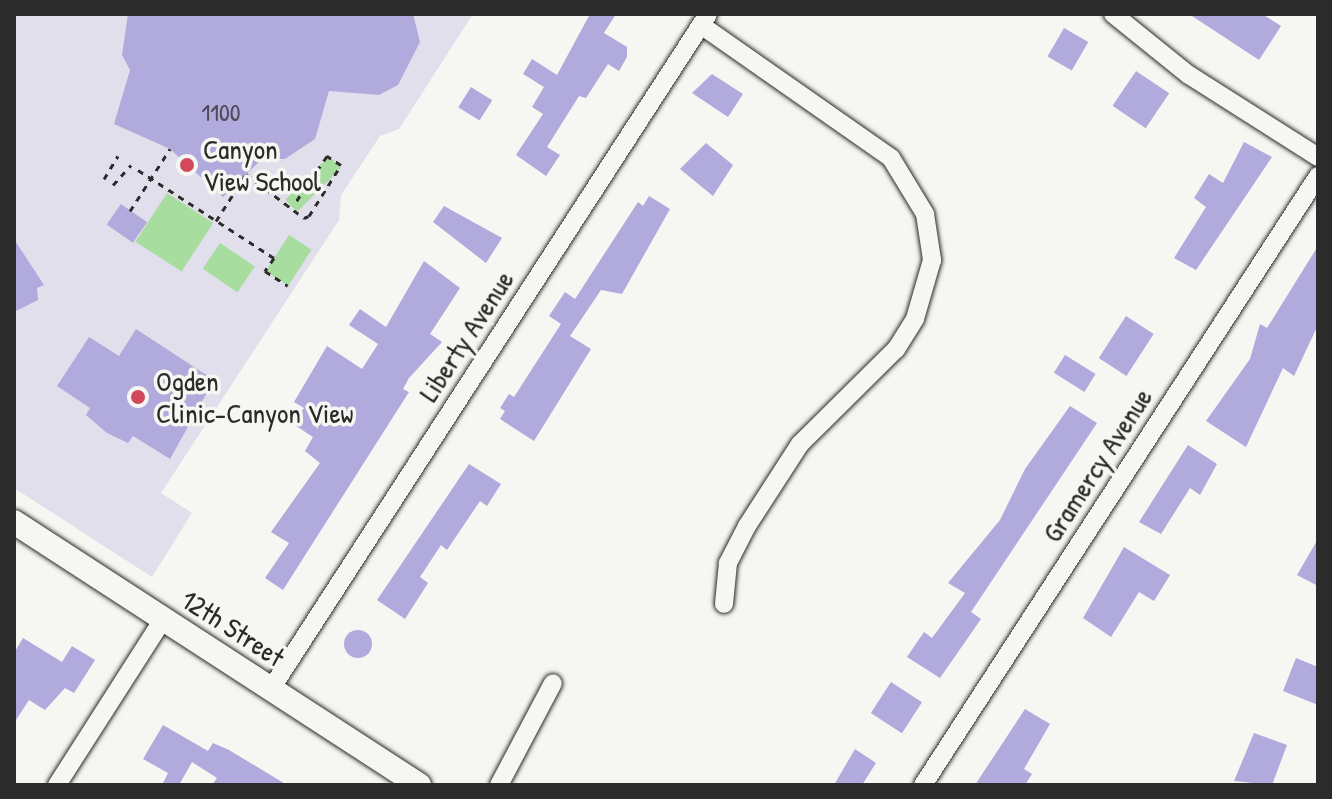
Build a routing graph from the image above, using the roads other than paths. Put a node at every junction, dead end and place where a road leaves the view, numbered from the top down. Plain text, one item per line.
1 (1113, 14) edge
2 (705, 20) edge
3 (1318, 157) edge
4 (1318, 176) edge
5 (14, 522) edge
6 (724, 604) dead end
7 (163, 619) junction
8 (553, 683) dead end
9 (271, 689) junction
10 (57, 785) edge
11 (419, 785) edge
12 (499, 785) edge
13 (923, 785) edge

1 - 3 street
2 - 6 street
2 - 9 street, Liberty Avenue
4 - 13 street, Gramercy Avenue
5 - 7 main road, 12th Street
7 - 9 main road, 12th Street
7 - 10 street
8 - 12 street
9 - 11 main road, 12th Street

